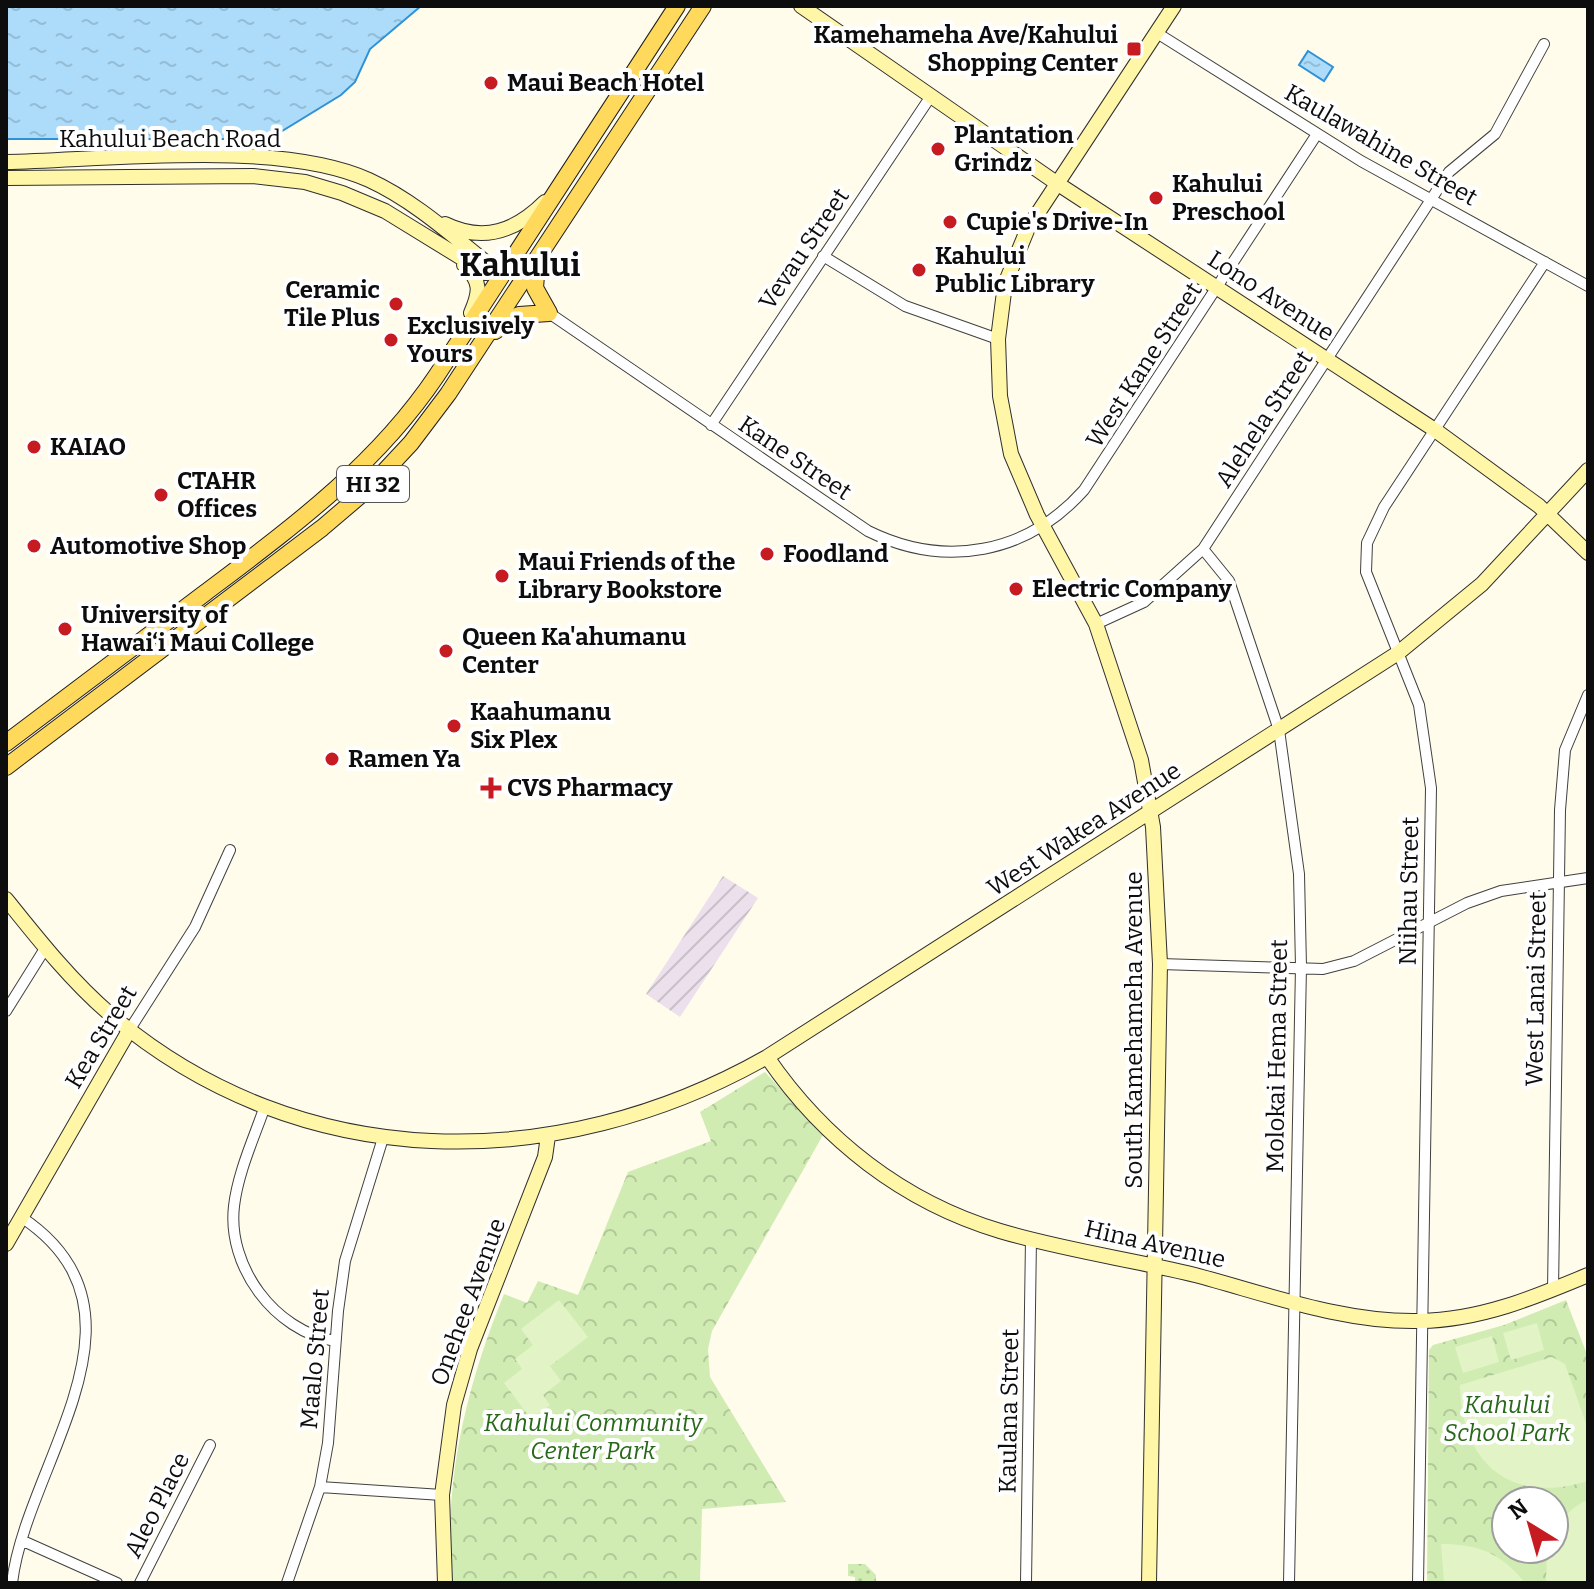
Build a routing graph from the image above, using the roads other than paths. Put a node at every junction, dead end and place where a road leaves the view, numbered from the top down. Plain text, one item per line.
1 (677, 6) edge
2 (703, 6) edge
3 (801, 6) edge
4 (1174, 6) edge
5 (1157, 33) junction
6 (1544, 44) dead end
7 (931, 96) junction
8 (610, 109) junction
9 (627, 120) junction
10 (1317, 134) junction
11 (6, 162) edge
12 (350, 173) junction
13 (6, 178) edge
14 (1055, 182) junction
15 (556, 190) junction
16 (342, 193) junction
17 (1431, 199) junction
18 (414, 207) junction
19 (443, 245) junction
20 (539, 255) junction
21 (823, 256) junction
22 (1545, 262) junction
23 (499, 277) junction
24 (1588, 286) edge
25 (1219, 288) junction
26 (517, 290) junction
27 (549, 313) junction
28 (468, 326) junction
29 (998, 339) junction
30 (483, 342) junction
31 (1326, 358) junction
32 (711, 425) junction
33 (1435, 430) junction
34 (1588, 470) edge
35 (1549, 515) junction
36 (1044, 527) junction
37 (1203, 549) junction
38 (1588, 553) edge
39 (223, 580) junction
40 (235, 595) junction
41 (1096, 624) junction
42 (1398, 653) junction
43 (1588, 695) edge
44 (1279, 730) junction
45 (6, 743) edge
46 (6, 767) edge
47 (1150, 812) junction
48 (230, 850) dead end
49 (1588, 878) edge
50 (1558, 880) junction
51 (6, 899) edge
52 (1430, 923) junction
53 (46, 947) junction
54 (1160, 964) junction
55 (1301, 967) junction
56 (6, 1010) edge
57 (130, 1029) junction
58 (767, 1057) junction
59 (265, 1106) junction
60 (548, 1136) junction
61 (383, 1138) junction
62 (21, 1217) junction
63 (1031, 1239) junction
64 (6, 1244) edge
65 (1155, 1265) junction
66 (1588, 1275) edge
67 (1553, 1290) junction
68 (1292, 1301) junction
69 (1422, 1321) junction
70 (335, 1341) junction
71 (210, 1445) dead end
72 (320, 1487) junction
73 (442, 1495) junction
74 (23, 1541) junction
75 (12, 1583) edge
76 (117, 1583) edge
77 (140, 1583) edge
78 (287, 1583) edge
79 (445, 1583) edge
80 (1026, 1583) edge
81 (1149, 1583) edge
82 (1289, 1583) edge
83 (1418, 1583) edge

1 - 8 main road, HI 32
2 - 9 main road, HI 32
3 - 7 street, Lono Avenue
4 - 5 street, South Kamehameha Avenue
5 - 10 street, Kaulawahine Street
5 - 14 street, South Kamehameha Avenue
6 - 17 street, Alehela Street
7 - 14 street, Lono Avenue
7 - 21 street, Vevau Street
8 - 9 main road
8 - 15 main road, HI 32
9 - 20 main road, HI 32
10 - 17 street, Kaulawahine Street
10 - 25 street, West Kane Street
11 - 12 street, Kahului Beach Road
12 - 16 street
12 - 18 street, Kahului Beach Road
13 - 16 street, Kahului Beach Road
14 - 25 street, Lono Avenue
14 - 29 street, South Kamehameha Avenue
15 - 18 street
15 - 23 main road, HI 32
16 - 19 street, Kahului Beach Road
17 - 22 street, Kaulawahine Street
17 - 31 street, Alehela Street
18 - 23 street, Kahului Beach Road
19 - 23 street, Kahului Beach Road
19 - 28 street
20 - 26 main road, HI 32
20 - 27 main road
21 - 29 street
21 - 32 street, Vevau Street
22 - 24 street, Kaulawahine Street
22 - 33 street, Niihau Street
23 - 26 main road
23 - 28 main road, HI 32
25 - 31 street, Lono Avenue
25 - 36 street, West Kane Street
26 - 27 main road
26 - 30 main road, HI 32
27 - 30 main road
27 - 32 street, Kane Street
28 - 39 main road, HI 32
29 - 36 street, South Kamehameha Avenue
30 - 40 main road, HI 32
31 - 33 street, Lono Avenue
31 - 37 street, Alehela Street
32 - 36 street, Kane Street
33 - 35 street, Lono Avenue
33 - 42 street, Niihau Street
34 - 35 street, West Wakea Avenue
35 - 38 street, Lono Avenue
35 - 42 street, West Wakea Avenue
36 - 41 street, South Kamehameha Avenue
37 - 41 street, Alehela Street
37 - 44 street, Molokai Hema Street
39 - 40 main road
39 - 45 main road, HI 32
40 - 46 main road, HI 32
41 - 47 street, South Kamehameha Avenue
42 - 44 street, West Wakea Avenue
42 - 52 street, Niihau Street
43 - 50 street, West Lanai Street
44 - 47 street, West Wakea Avenue
44 - 55 street, Molokai Hema Street
47 - 54 street, South Kamehameha Avenue
47 - 58 street, West Wakea Avenue
48 - 57 street, Kea Street
49 - 50 street
50 - 52 street
50 - 67 street, West Lanai Street
51 - 53 street, West Wakea Avenue
52 - 55 street
52 - 69 street, Niihau Street
53 - 56 street
53 - 57 street, West Wakea Avenue
54 - 55 street
54 - 65 street, South Kamehameha Avenue
55 - 68 street, Molokai Hema Street
57 - 59 street, West Wakea Avenue
57 - 62 street, Kea Street
58 - 60 street, West Wakea Avenue
58 - 63 street, Hina Avenue
59 - 61 street, West Wakea Avenue
59 - 70 street
60 - 61 street, West Wakea Avenue
60 - 73 street, Onehee Avenue
61 - 70 street, Maalo Street
62 - 64 street, Kea Street
62 - 74 street
63 - 65 street, Hina Avenue
63 - 80 street, Kaulana Street
65 - 68 street, Hina Avenue
65 - 81 street, South Kamehameha Avenue
66 - 67 street, Hina Avenue
67 - 69 street, Hina Avenue
68 - 69 street, Hina Avenue
68 - 82 street, Molokai Hema Street
69 - 83 street, Niihau Street
70 - 72 street, Maalo Street
71 - 77 street, Aleo Place
72 - 73 street
72 - 78 street, Maalo Street
73 - 79 street, Onehee Avenue
74 - 75 street
74 - 76 street

